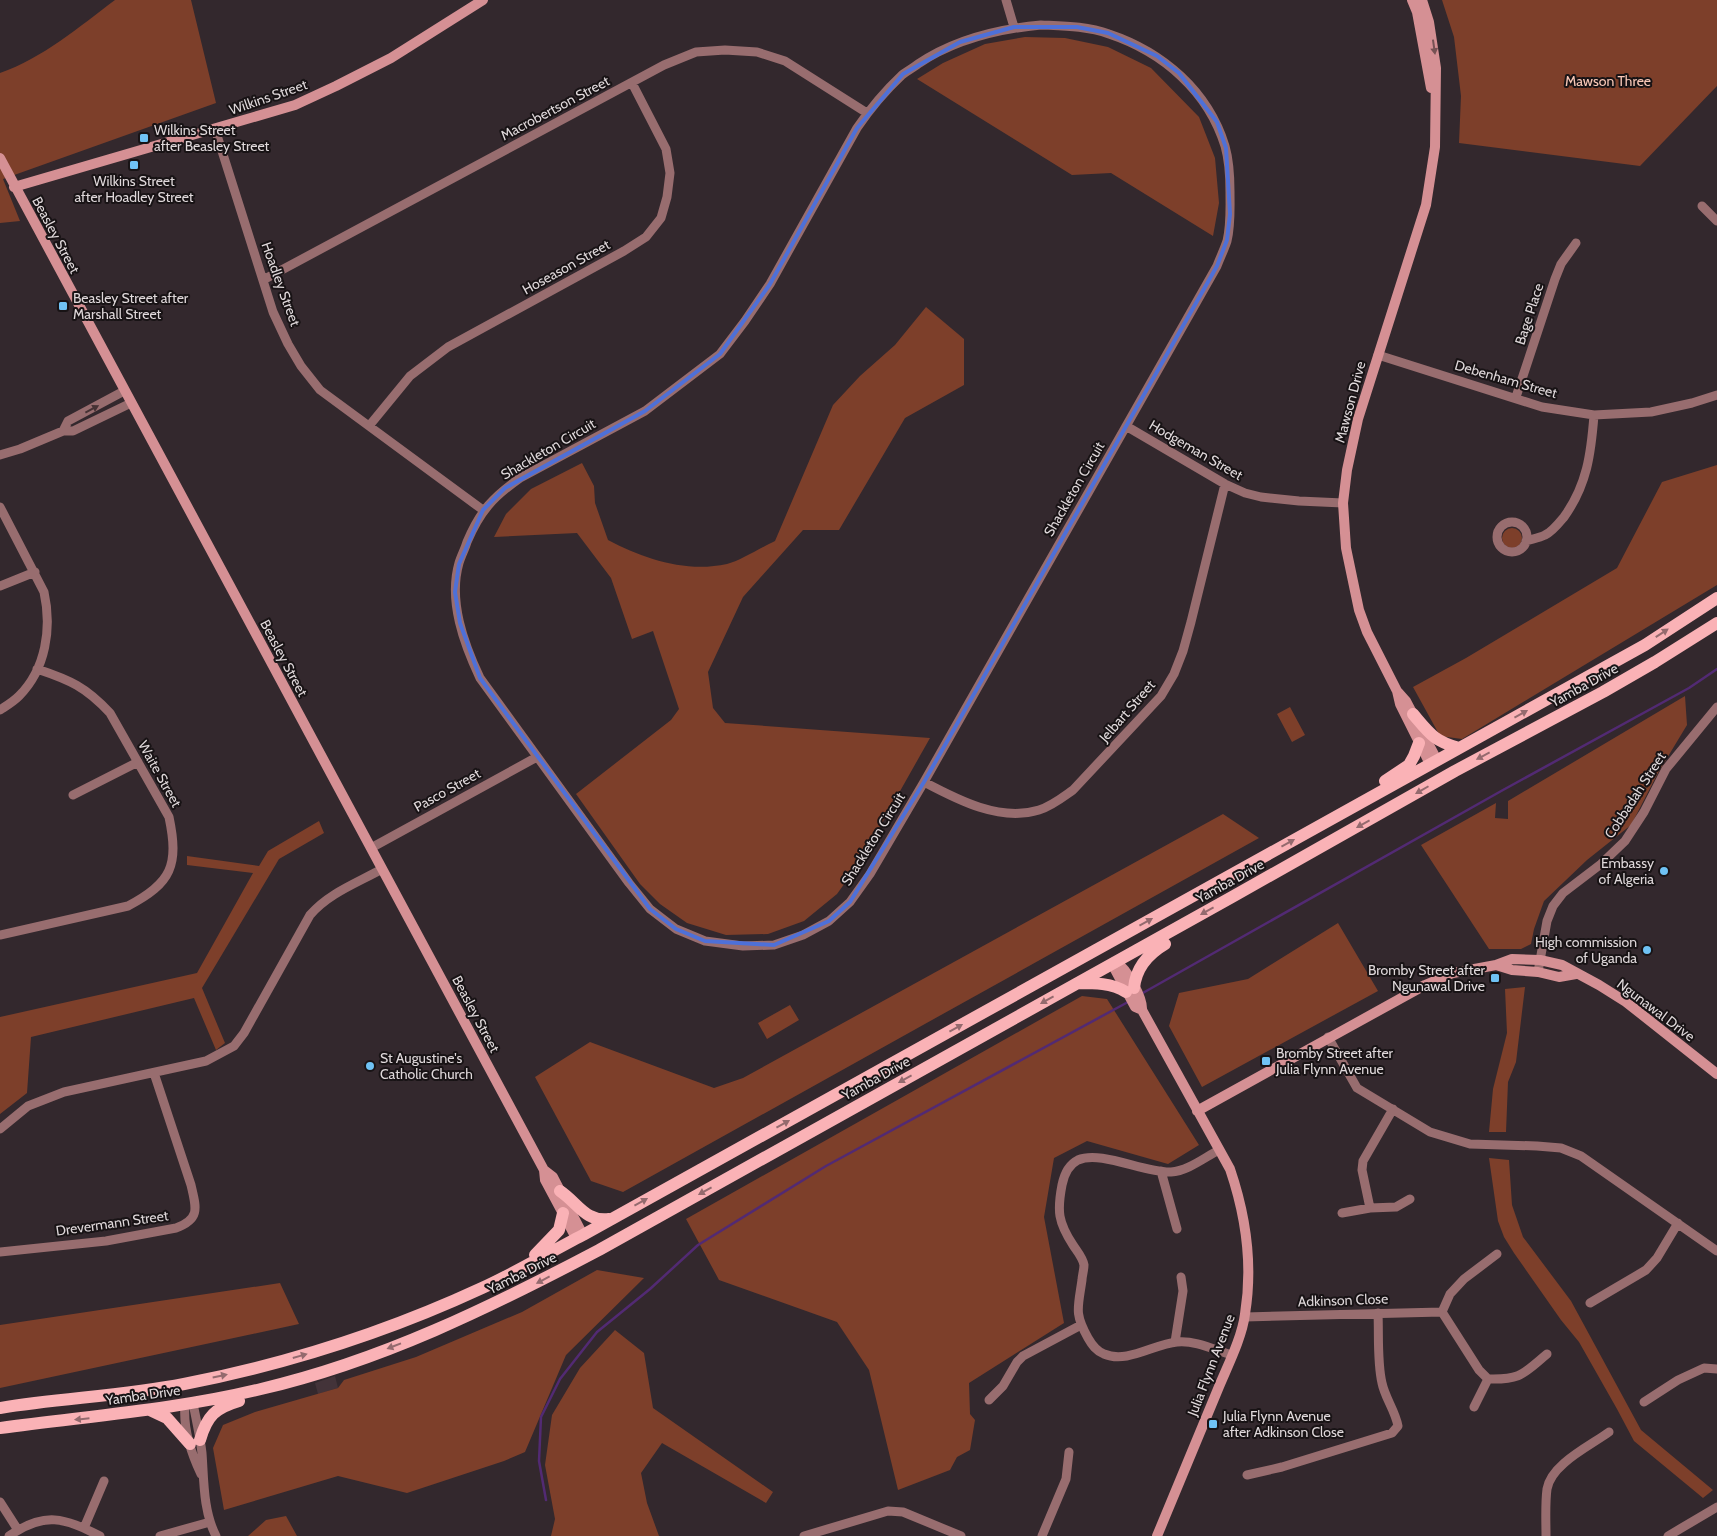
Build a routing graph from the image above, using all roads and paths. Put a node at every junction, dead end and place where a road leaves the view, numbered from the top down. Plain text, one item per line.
1 (483, 0) edge
2 (1006, 0) edge
3 (1412, 0) edge
4 (1422, 0) edge
5 (1014, 27) junction
6 (632, 83) junction
7 (867, 113) junction
8 (1436, 119) junction
9 (215, 129) junction
10 (0, 158) edge
11 (14, 187) junction
12 (1702, 206) dead end
13 (1717, 221) edge
14 (1576, 243) dead end
15 (263, 280) junction
16 (1378, 356) junction
17 (124, 391) junction
18 (1717, 395) edge
19 (1516, 397) junction
20 (131, 403) junction
21 (1594, 415) junction
22 (370, 426) junction
23 (1126, 426) junction
24 (63, 431) junction
25 (0, 455) edge
26 (1225, 484) junction
27 (1343, 503) junction
28 (0, 507) edge
29 (483, 510) junction
30 (1526, 541) dead end
31 (35, 572) junction
32 (0, 586) edge
33 (1717, 598) edge
34 (1717, 623) edge
35 (37, 669) junction
36 (1397, 691) junction
37 (1717, 707) edge
38 (0, 710) edge
39 (1414, 714) junction
40 (1418, 743) junction
41 (1460, 748) junction
42 (537, 757) junction
43 (138, 762) junction
44 (1434, 762) junction
45 (1443, 778) junction
46 (924, 782) junction
47 (73, 795) dead end
48 (1372, 796) junction
49 (371, 848) junction
50 (382, 869) junction
51 (1182, 925) junction
52 (0, 935) edge
53 (1122, 936) junction
54 (1540, 960) junction
55 (1113, 962) junction
56 (1493, 965) junction
57 (1538, 972) junction
58 (1576, 974) junction
59 (1042, 980) junction
60 (1078, 983) junction
61 (1130, 990) junction
62 (1328, 1038) junction
63 (154, 1073) junction
64 (1717, 1074) edge
65 (1393, 1110) junction
66 (1197, 1111) junction
67 (0, 1128) edge
68 (1219, 1150) junction
69 (544, 1170) junction
70 (1161, 1171) junction
71 (560, 1191) junction
72 (1410, 1199) dead end
73 (1370, 1208) junction
74 (562, 1213) junction
75 (1342, 1213) dead end
76 (610, 1219) junction
77 (1678, 1223) junction
78 (1177, 1228) dead end
79 (579, 1236) junction
80 (1717, 1251) edge
81 (0, 1252) edge
82 (1497, 1254) dead end
83 (589, 1255) junction
84 (518, 1270) junction
85 (1181, 1278) dead end
86 (1590, 1303) dead end
87 (1442, 1312) junction
88 (1378, 1313) junction
89 (1245, 1317) junction
90 (1081, 1325) junction
91 (1176, 1342) junction
92 (1547, 1354) dead end
93 (1232, 1355) junction
94 (1717, 1369) edge
95 (1488, 1379) junction
96 (185, 1384) junction
97 (261, 1389) junction
98 (989, 1400) dead end
99 (1644, 1402) dead end
100 (189, 1404) junction
101 (1474, 1407) dead end
102 (0, 1408) edge
103 (150, 1410) junction
104 (0, 1428) edge
105 (1609, 1432) dead end
106 (195, 1442) junction
107 (1069, 1452) dead end
108 (1247, 1475) dead end
109 (104, 1481) dead end
110 (0, 1502) edge
111 (1716, 1508) edge
112 (84, 1528) junction
113 (213, 1529) edge
114 (18, 1530) junction
115 (9, 1536) edge
116 (100, 1536) edge
117 (160, 1536) edge
118 (804, 1536) edge
119 (961, 1536) edge
120 (1042, 1536) edge
121 (1157, 1536) edge
122 (1546, 1536) edge
123 (1668, 1536) edge

1 - 9 main road, Wilkins Street
2 - 5 street
3 - 8 main road, Mawson Drive
4 -> 8 main road, Mawson Drive
5 - 7 street, Shackleton Circuit
5 - 23 street, Shackleton Circuit
6 - 7 street, Macrobertson Street
6 - 15 street, Macrobertson Street
6 - 22 street, Hoseason Street
7 - 29 street, Shackleton Circuit
8 - 16 main road, Mawson Drive
9 - 11 main road, Wilkins Street
9 - 15 street, Hoadley Street
10 - 11 main road, Beasley Street
11 - 17 main road, Beasley Street
12 - 13 street
14 - 19 street, Bage Place
15 - 22 street, Hoadley Street
16 - 19 street, Debenham Street
16 - 27 main road, Mawson Drive
17 - 20 main road, Beasley Street
24 -> 17 street
18 - 21 street, Debenham Street
19 - 21 street, Debenham Street
20 - 24 street
20 - 49 main road, Beasley Street
21 - 30 street
22 - 29 street, Hoadley Street
23 - 26 street, Hodgeman Street
23 - 46 street, Shackleton Circuit
24 - 25 street
26 - 27 street, Hodgeman Street
26 - 46 street, Jelbart Street
27 - 36 main road, Mawson Drive
28 - 31 street
29 - 42 street, Shackleton Circuit
31 - 32 street
31 - 35 street
41 -> 33 main road, Yamba Drive
34 -> 45 main road, Yamba Drive
35 - 38 street
35 - 43 street, Waite Street
36 - 39 main road, Mawson Drive
36 - 40 main road, Mawson Drive
37 - 54 street, Cobbadah Street
39 - 41 main road
39 - 44 main road, Mawson Drive
40 - 44 main road, Mawson Drive
40 - 48 main road
41 - 44 main road, Yamba Drive
42 - 46 street, Shackleton Circuit
42 - 49 street, Pasco Street
43 - 47 street
43 - 52 street, Waite Street
44 - 45 main road
44 - 48 main road, Yamba Drive
45 -> 51 main road, Yamba Drive
53 -> 48 main road, Yamba Drive
49 - 50 main road, Beasley Street
50 - 63 street
50 - 69 main road, Beasley Street
51 - 55 main road, Yamba Drive
51 - 61 main road
53 - 55 main road
53 - 59 main road, Yamba Drive
54 - 56 main road, Ngunawal Drive
54 - 57 street, Cobbadah Street
54 - 58 main road, Ngunawal Drive
55 - 59 main road
55 - 60 main road, Yamba Drive
55 - 61 main road, Julia Flynn Avenue
56 - 57 main road, Ngunawal Drive
56 - 62 main road
57 - 58 main road, Ngunawal Drive
58 - 64 main road, Ngunawal Drive
76 -> 59 main road, Yamba Drive
60 - 61 main road
60 -> 83 main road, Yamba Drive
61 - 66 main road, Julia Flynn Avenue
62 - 65 street
62 - 66 main road
63 - 67 street
63 - 81 street, Drevermann Street
65 - 73 street
65 - 77 street
66 - 68 main road, Julia Flynn Avenue
68 - 70 street
68 - 89 main road, Julia Flynn Avenue
69 - 71 main road, Beasley Street
69 - 74 main road, Beasley Street
70 - 78 street
70 - 90 street
71 - 76 main road
71 - 79 main road, Beasley Street
72 - 73 street
73 - 75 street
74 - 79 main road, Beasley Street
74 - 84 main road
76 - 79 main road, Yamba Drive
77 - 80 street
77 - 86 street
79 - 83 main road
79 - 84 main road, Yamba Drive
82 - 87 street
83 -> 97 main road, Yamba Drive
96 -> 84 main road, Yamba Drive
85 - 91 street
87 - 88 street, Adkinson Close
87 - 95 street
88 - 89 street, Adkinson Close
88 - 108 street
89 - 93 main road, Julia Flynn Avenue
90 - 91 street
90 - 98 street
91 - 93 street
92 - 95 street
93 - 121 main road, Julia Flynn Avenue
94 - 99 street
95 - 101 street
96 - 100 main road
96 - 102 main road, Yamba Drive
97 - 100 main road, Yamba Drive
97 - 106 main road
100 - 103 main road, Yamba Drive
100 - 106 street
103 -> 104 main road, Yamba Drive
103 - 106 main road
105 - 122 street
106 - 113 street
107 - 120 street
109 - 112 street
110 - 114 street
111 - 123 street
112 - 114 street
112 - 116 street
113 - 117 street
114 - 115 street
118 - 119 street

